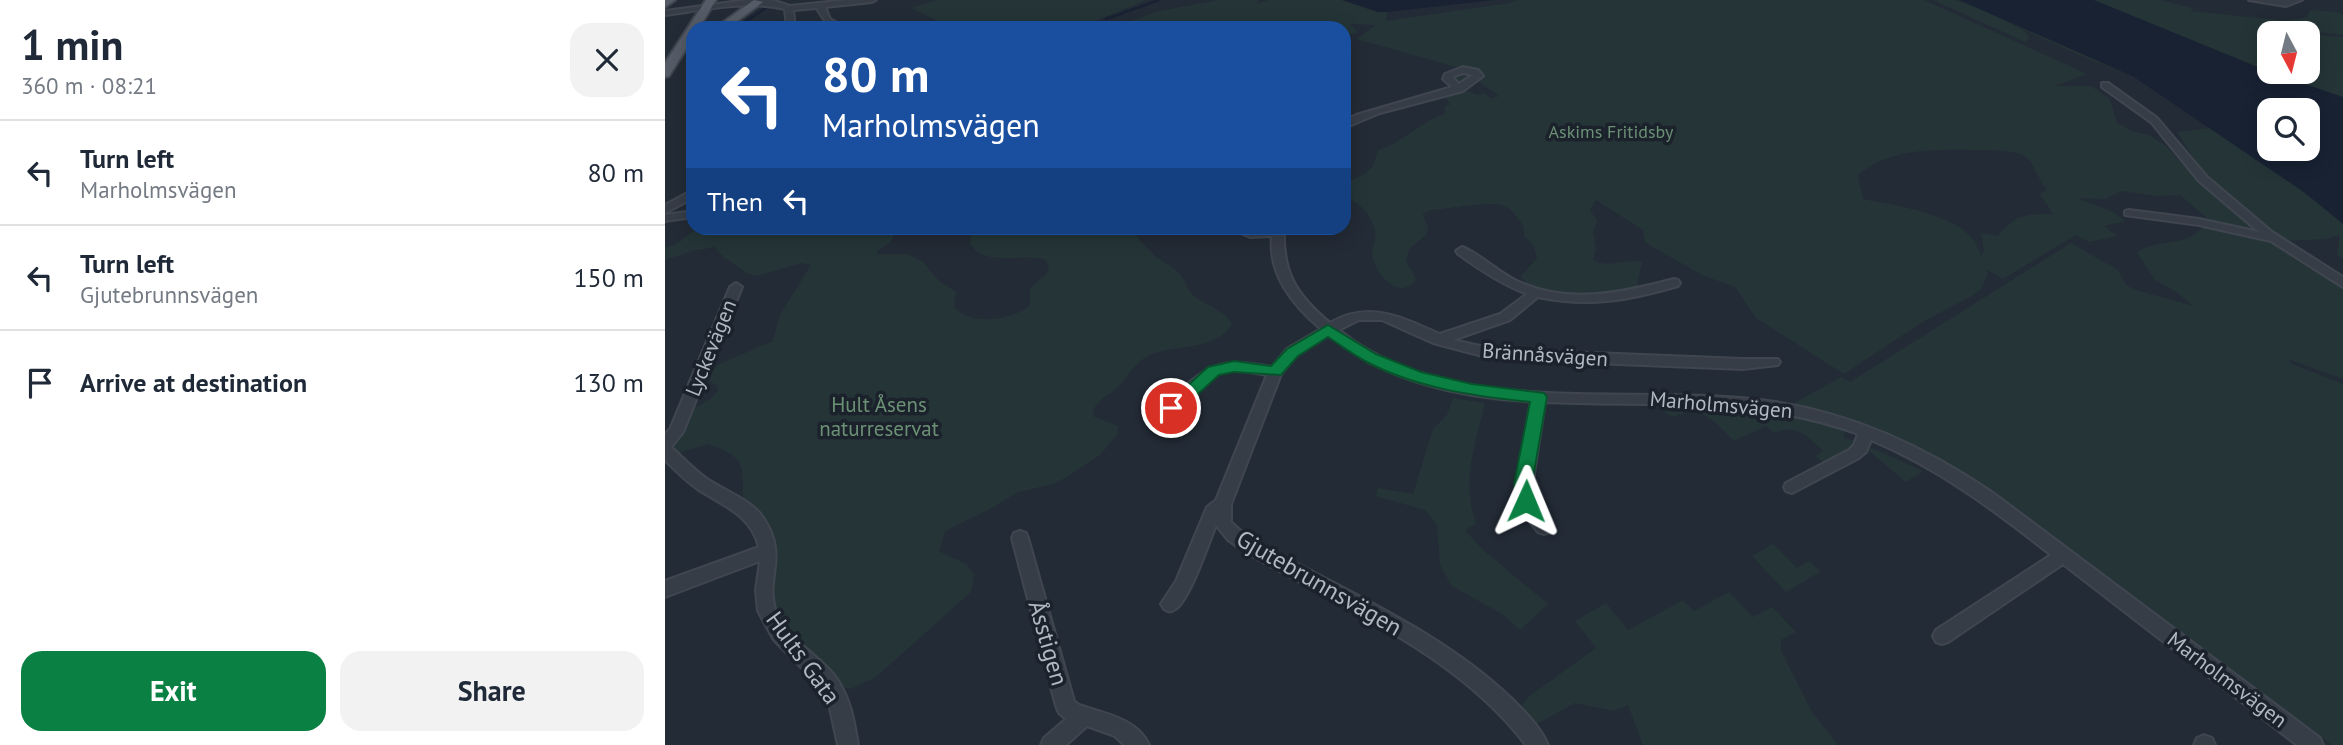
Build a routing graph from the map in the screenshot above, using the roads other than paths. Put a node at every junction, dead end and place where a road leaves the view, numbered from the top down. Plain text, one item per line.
1 (670, 0) edge
2 (872, 0) edge
3 (2253, 0) edge
4 (2298, 0) edge
5 (759, 1) edge
6 (665, 4) edge
7 (703, 4) edge
8 (820, 5) junction
9 (789, 8) junction
10 (665, 13) edge
11 (690, 21) edge
12 (694, 21) edge
13 (731, 21) edge
14 (791, 21) edge
15 (829, 21) edge
16 (686, 27) edge
17 (686, 35) edge
18 (665, 55) edge
19 (686, 56) edge
20 (665, 73) edge
21 (2105, 85) dead end
22 (1459, 89) dead end
23 (1351, 122) edge
24 (686, 197) edge
25 (665, 210) edge
26 (2129, 213) dead end
27 (686, 215) edge
28 (665, 218) edge
29 (1279, 235) edge
30 (2277, 241) junction
31 (1462, 251) dead end
32 (1674, 283) dead end
33 (2343, 284) edge
34 (736, 287) dead end
35 (1536, 293) junction
36 (1328, 330) junction
37 (1438, 340) junction
38 (1773, 362) dead end
39 (1275, 372) junction
40 (1539, 397) junction
41 (1164, 415) dead end
42 (1866, 431) junction
43 (665, 444) edge
44 (665, 451) edge
45 (1792, 487) dead end
46 (1223, 504) junction
47 (1544, 527) dead end
48 (1020, 538) dead end
49 (769, 550) junction
50 (2064, 555) junction
51 (665, 589) edge
52 (1170, 604) dead end
53 (1942, 636) dead end
54 (1083, 717) junction
55 (848, 745) edge
56 (1051, 745) edge
57 (1139, 745) edge
58 (1538, 745) edge
59 (2313, 745) edge

1 - 6 main road
2 - 8 street
3 - 4 street
5 - 7 street
5 - 9 street
5 - 13 main road
7 - 10 street
7 - 11 main road
7 - 12 main road
8 - 9 street
8 - 15 street
9 - 14 street
16 - 18 main road
17 - 20 main road
19 - 20 main road
21 - 30 street
22 - 23 street
24 - 25 street
26 - 30 street
27 - 28 street
29 - 36 street, Marholmsvägen
30 - 33 street
31 - 35 street
32 - 35 street
34 - 43 street, Lyckevägen
35 - 37 street
36 - 37 street, Brännåsvägen
36 - 39 street, Gjutebrunnsvägen
36 - 40 street, Marholmsvägen
37 - 38 street, Brännåsvägen
39 - 41 street
39 - 46 street, Gjutebrunnsvägen
40 - 42 street, Marholmsvägen
40 - 47 street
42 - 45 street
42 - 50 street, Marholmsvägen
44 - 49 street, Hults Gata
46 - 52 street
46 - 58 street, Gjutebrunnsvägen
48 - 54 street, Åsstigen
49 - 51 street
49 - 55 street, Hults Gata
50 - 53 street
50 - 59 street, Marholmsvägen
54 - 56 street
54 - 57 street

